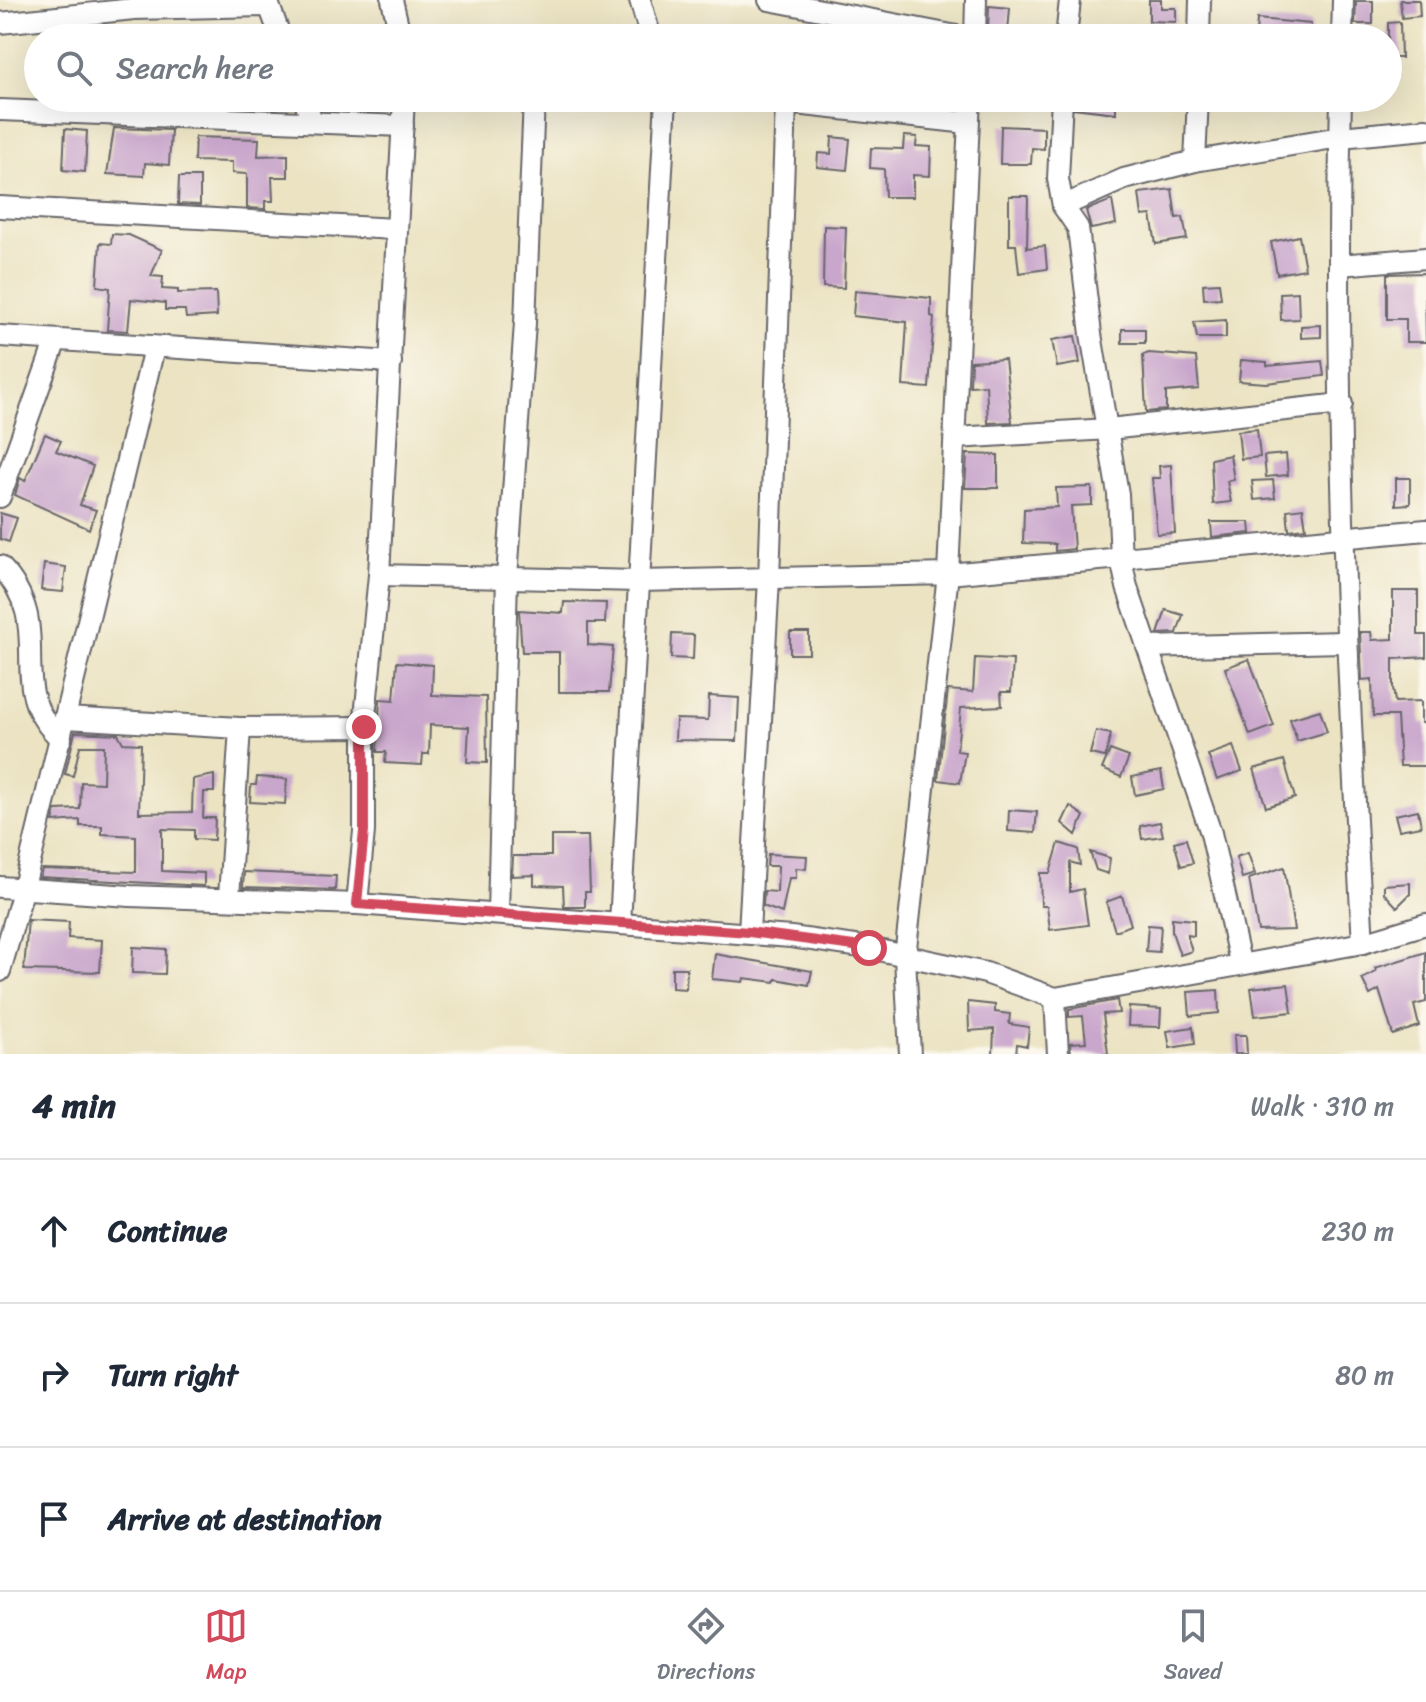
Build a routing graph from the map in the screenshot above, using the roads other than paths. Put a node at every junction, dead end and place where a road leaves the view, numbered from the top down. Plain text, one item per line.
1 (392, 0) edge
2 (640, 0) edge
3 (769, 0) edge
4 (976, 0) edge
5 (1070, 0) edge
6 (1200, 0) edge
7 (1343, 0) edge
8 (268, 3) edge
9 (133, 5) edge
10 (0, 23) edge
11 (276, 24) edge
12 (398, 24) edge
13 (647, 24) edge
14 (894, 24) edge
15 (975, 24) edge
16 (1067, 24) edge
17 (1199, 24) edge
18 (1342, 24) edge
19 (0, 110) edge
20 (24, 111) edge
21 (52, 112) edge
22 (309, 112) edge
23 (404, 112) edge
24 (533, 112) edge
25 (665, 112) edge
26 (786, 112) edge
27 (868, 112) edge
28 (969, 112) edge
29 (1061, 112) edge
30 (1197, 112) edge
31 (1341, 112) edge
32 (313, 122) junction
33 (968, 123) junction
34 (403, 126) junction
35 (1426, 129) edge
36 (1340, 137) junction
37 (1195, 161) junction
38 (1063, 206) junction
39 (0, 207) edge
40 (395, 229) junction
41 (1426, 258) edge
42 (1339, 265) junction
43 (0, 336) edge
44 (56, 340) junction
45 (154, 348) junction
46 (391, 362) junction
47 (1342, 404) junction
48 (1109, 429) junction
49 (955, 438) junction
50 (0, 497) edge
51 (1426, 530) edge
52 (1343, 537) junction
53 (1121, 559) junction
54 (0, 566) edge
55 (948, 574) junction
56 (379, 575) junction
57 (507, 577) junction
58 (769, 579) junction
59 (639, 581) junction
60 (1344, 642) junction
61 (8, 647) dead end
62 (1147, 647) junction
63 (17, 715) dead end
64 (66, 718) junction
65 (364, 727) junction
66 (240, 728) junction
67 (61, 739) junction
68 (0, 887) edge
69 (23, 891) junction
70 (229, 897) junction
71 (357, 904) junction
72 (498, 913) junction
73 (620, 924) junction
74 (1426, 924) edge
75 (749, 932) junction
76 (1363, 943) junction
77 (905, 957) junction
78 (1240, 962) junction
79 (0, 971) edge
80 (1055, 998) junction
81 (910, 1054) edge
82 (1058, 1054) edge

1 - 12 street
2 - 13 street
3 - 14 street
4 - 15 street
5 - 16 street
6 - 17 street
7 - 18 street
8 - 9 street
8 - 11 street
9 - 10 street
19 - 20 street
21 - 32 street
22 - 32 street
23 - 34 street
24 - 57 street
25 - 59 street
26 - 58 street
27 - 33 street
28 - 33 street
29 - 38 street
30 - 37 street
31 - 36 street
32 - 34 street
33 - 49 street
34 - 40 street
35 - 36 street
36 - 37 street
36 - 42 street
37 - 38 street
38 - 48 street
39 - 40 street
40 - 46 street
41 - 42 street
42 - 47 street
43 - 44 street
44 - 45 street
44 - 50 street
45 - 46 street
45 - 64 street
46 - 56 street
47 - 48 street
47 - 52 street
48 - 49 street
48 - 53 street
49 - 55 street
51 - 52 street
52 - 53 street
52 - 60 street
53 - 55 street
53 - 62 street
54 - 61 street
55 - 58 street
55 - 77 street
56 - 57 street
56 - 65 street
57 - 59 street
57 - 72 street
58 - 59 street
58 - 75 street
59 - 73 street
60 - 62 street
60 - 76 street
62 - 78 street
63 - 67 street
64 - 66 street
64 - 67 street
65 - 66 street
65 - 71 street
66 - 70 street
67 - 69 street
68 - 69 street
69 - 70 street
69 - 79 street
70 - 71 street
71 - 72 street
72 - 73 street
73 - 75 street
74 - 76 street
75 - 77 street
76 - 78 street
77 - 80 street
77 - 81 street
78 - 80 street
80 - 82 street

